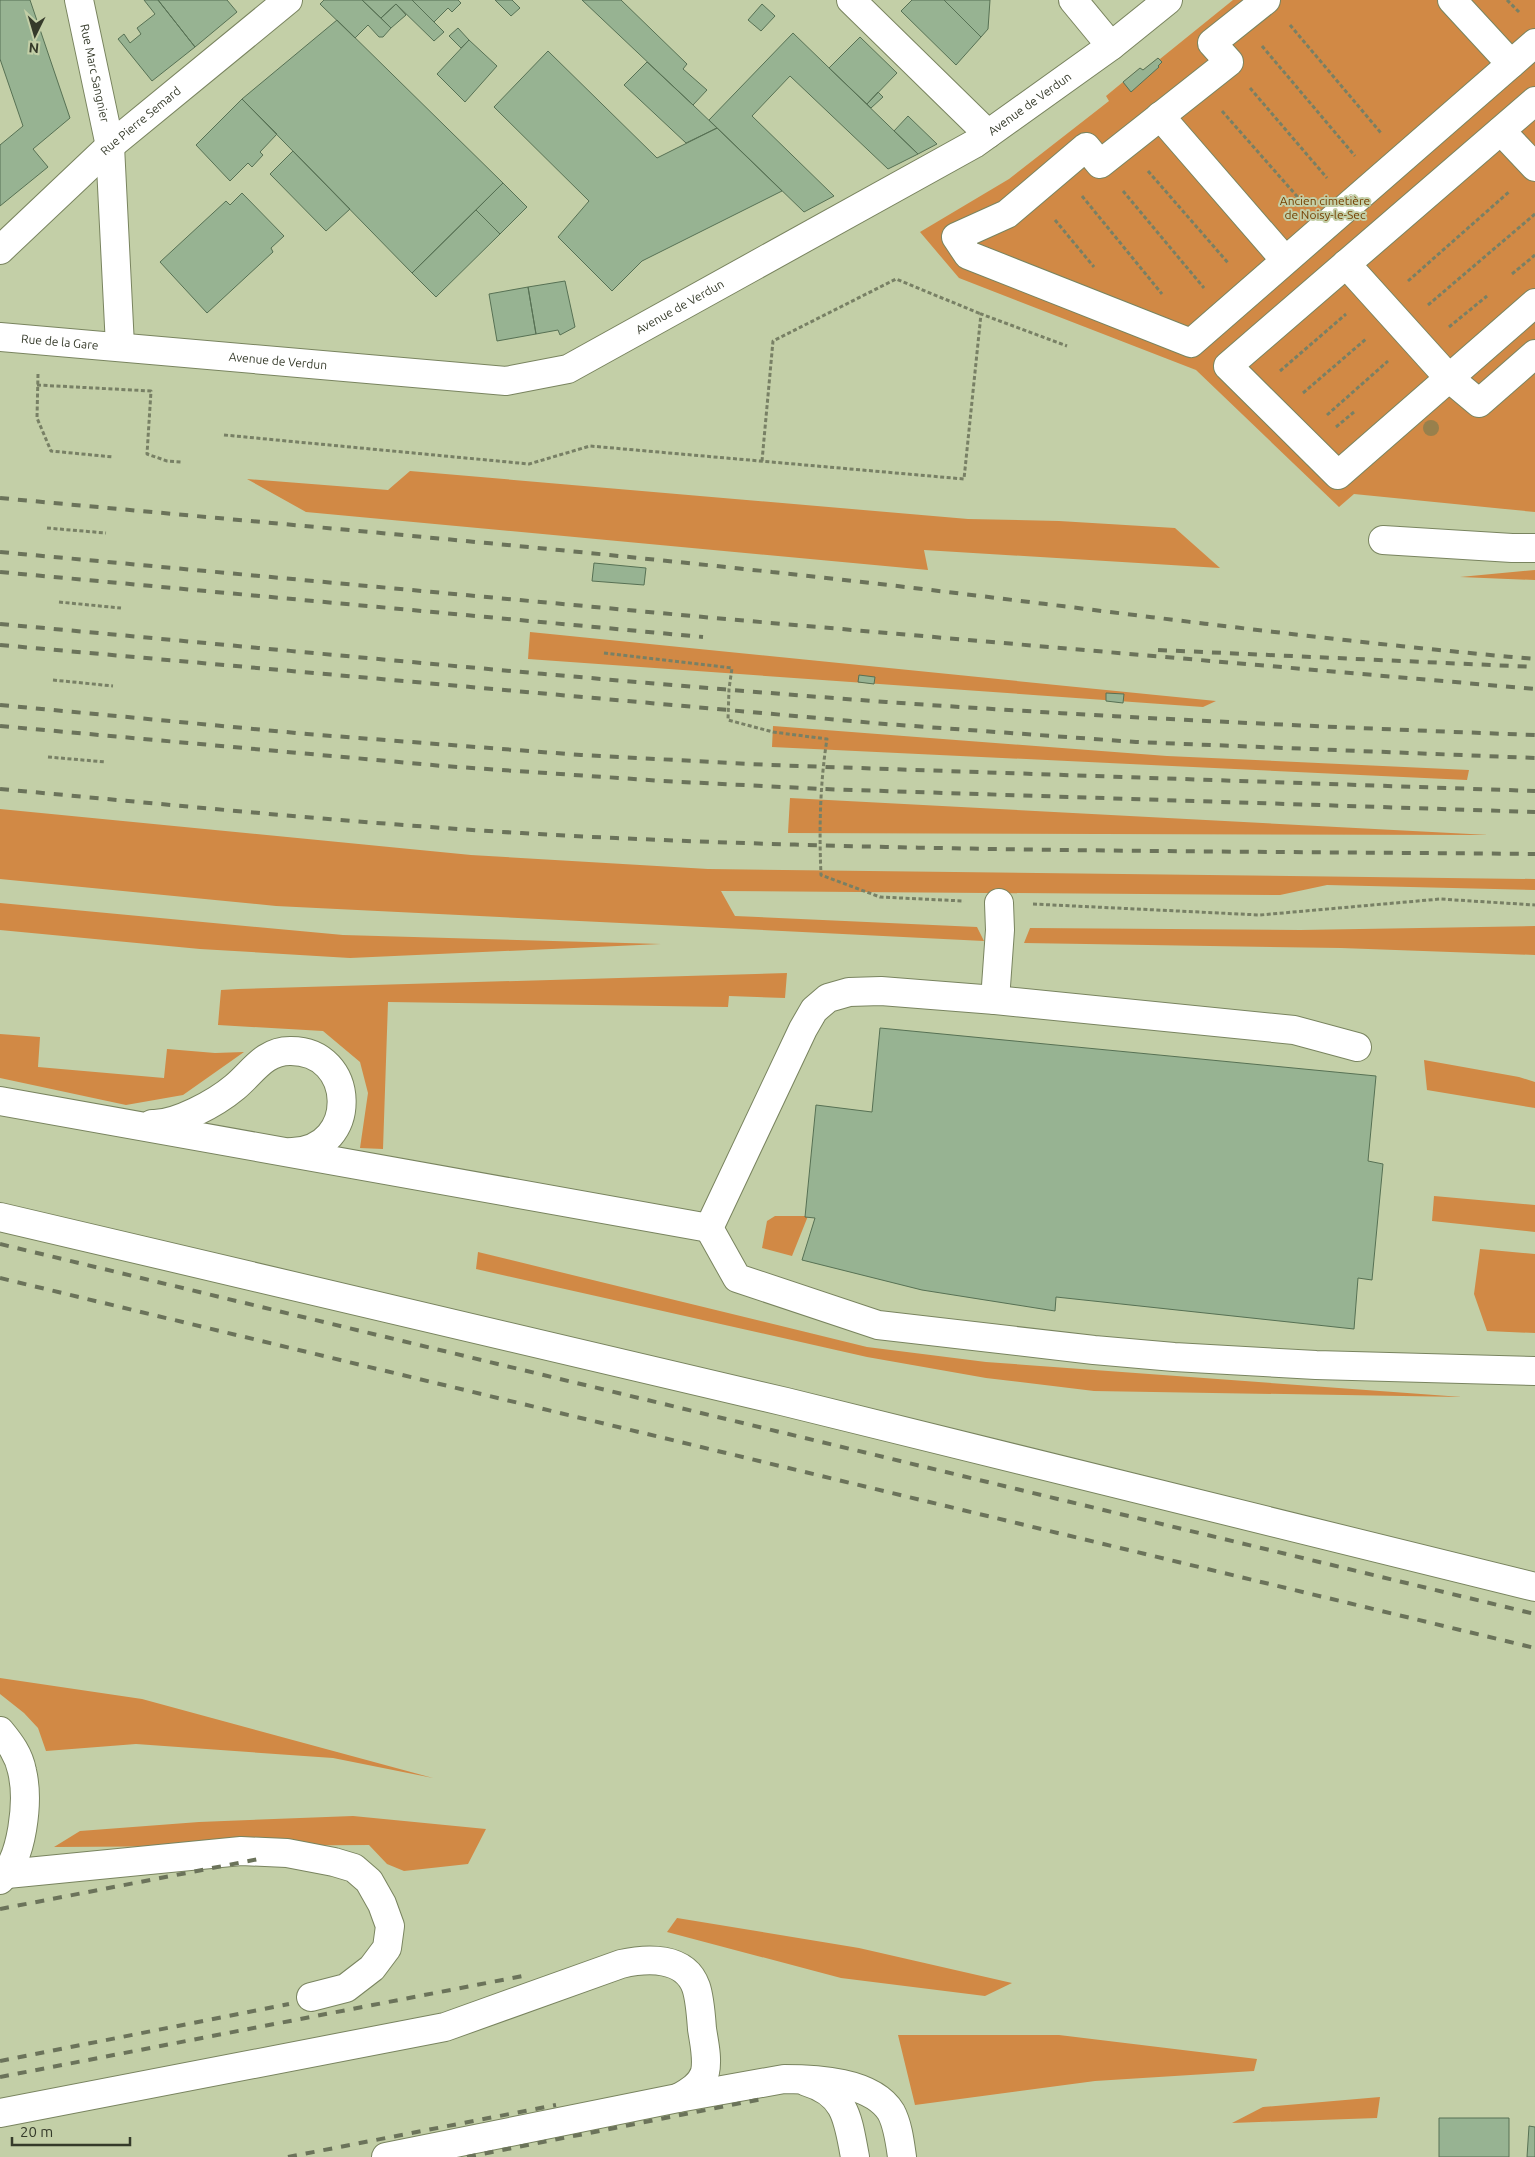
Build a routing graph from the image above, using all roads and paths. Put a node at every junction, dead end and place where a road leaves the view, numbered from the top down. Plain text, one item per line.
1 (79, 0) edge
2 (288, 0) edge
3 (851, 0) edge
4 (1073, 0) edge
5 (1168, 0) edge
6 (1266, 0) edge
7 (1452, 0) edge
8 (1240, 20) junction
9 (1288, 23) dead end
10 (1535, 43) edge
11 (1111, 46) junction
12 (1229, 62) junction
13 (1511, 64) junction
14 (1199, 84) junction
15 (1535, 101) edge
16 (1160, 116) junction
17 (1501, 131) junction
18 (988, 134) junction
19 (1125, 144) junction
20 (110, 146) junction
21 (1403, 158) junction
22 (1100, 164) junction
23 (1060, 169) junction
24 (1526, 176) edge
25 (1377, 181) junction
26 (1032, 192) junction
27 (1350, 205) junction
28 (1535, 214) edge
29 (1324, 227) junction
30 (0, 250) edge
31 (1535, 255) edge
32 (1285, 260) junction
33 (1346, 264) junction
34 (1096, 269) dead end
35 (1505, 280) dead end
36 (1251, 290) junction
37 (1490, 293) dead end
38 (1535, 303) edge
39 (1382, 304) junction
40 (1225, 313) junction
41 (981, 314) junction
42 (1360, 323) junction
43 (1402, 326) junction
44 (0, 337) edge
45 (1198, 337) junction
46 (42, 340) junction
47 (120, 346) junction
48 (1067, 346) dead end
49 (1423, 349) junction
50 (1535, 354) edge
51 (1391, 359) dead end
52 (1449, 378) junction
53 (37, 385) junction
54 (1254, 393) junction
55 (1360, 406) dead end
56 (1278, 415) junction
57 (224, 436) dead end
58 (1305, 443) junction
59 (113, 456) dead end
60 (762, 461) junction
61 (182, 462) dead end
62 (47, 528) dead end
63 (106, 533) dead end
64 (1383, 540) dead end
65 (1535, 548) edge
66 (59, 602) dead end
67 (121, 608) dead end
68 (604, 653) dead end
69 (53, 680) dead end
70 (113, 686) dead end
71 (48, 757) dead end
72 (106, 762) dead end
73 (999, 903) junction
74 (1535, 905) edge
75 (995, 1000) junction
76 (1357, 1047) dead end
77 (0, 1101) edge
78 (123, 1123) junction
79 (285, 1152) junction
80 (0, 1217) edge
81 (709, 1228) junction
82 (1535, 1371) edge
83 (1535, 1587) edge
84 (0, 1731) edge
85 (3, 1877) edge
86 (311, 1998) dead end
87 (796, 2079) junction
88 (678, 2098) junction
89 (0, 2113) edge
90 (386, 2157) edge
91 (855, 2157) edge
92 (902, 2157) edge

1 - 20 street, Rue Marc Sangnier
2 - 20 street, Rue Pierre Semard
3 - 18 street
4 - 11 street
5 - 11 street, Avenue de Verdun
6 - 8 street
7 - 13 street
8 - 12 street
8 - 25 path
9 - 21 path
10 - 13 street
11 - 18 street, Avenue de Verdun
12 - 14 street
12 - 27 path
13 - 21 street
14 - 16 street
14 - 29 path
15 - 17 street
16 - 19 street
16 - 32 street
17 - 24 street
17 - 33 street
18 - 47 street, Avenue de Verdun
19 - 22 street
19 - 36 path
20 - 30 street, Rue Pierre Semard
20 - 47 street, Rue Marc Sangnier
21 - 25 street
22 - 23 street
22 - 40 path
23 - 26 street
23 - 45 path
24 - 39 path
25 - 27 street
26 - 34 path
26 - 45 street
27 - 29 street
28 - 43 path
29 - 32 street
31 - 35 path
32 - 36 street
33 - 39 street
33 - 54 street
36 - 40 street
37 - 49 path
38 - 52 street
39 - 42 path
39 - 43 street
40 - 45 street
41 - 48 path
41 - 60 path
41 - 60 path
42 - 54 path
42 - 56 path
43 - 49 street
44 - 46 street, Rue de la Gare
46 - 47 street, Rue de la Gare
46 - 53 path
49 - 52 street
50 - 52 street
51 - 58 path
52 - 58 street
53 - 59 path
53 - 61 path
54 - 56 street
55 - 58 path
56 - 58 street
57 - 60 path
62 - 63 path
64 - 65 street
66 - 67 path
68 - 73 path
69 - 70 path
71 - 72 path
73 - 74 path
73 - 75 street
75 - 76 street
75 - 81 street
77 - 78 street
78 - 79 street
78 - 79 street
79 - 81 street
80 - 83 street
81 - 82 street
84 - 85 street
85 - 86 street
87 - 88 street
87 - 91 street
87 - 92 street
88 - 89 street
88 - 90 street

